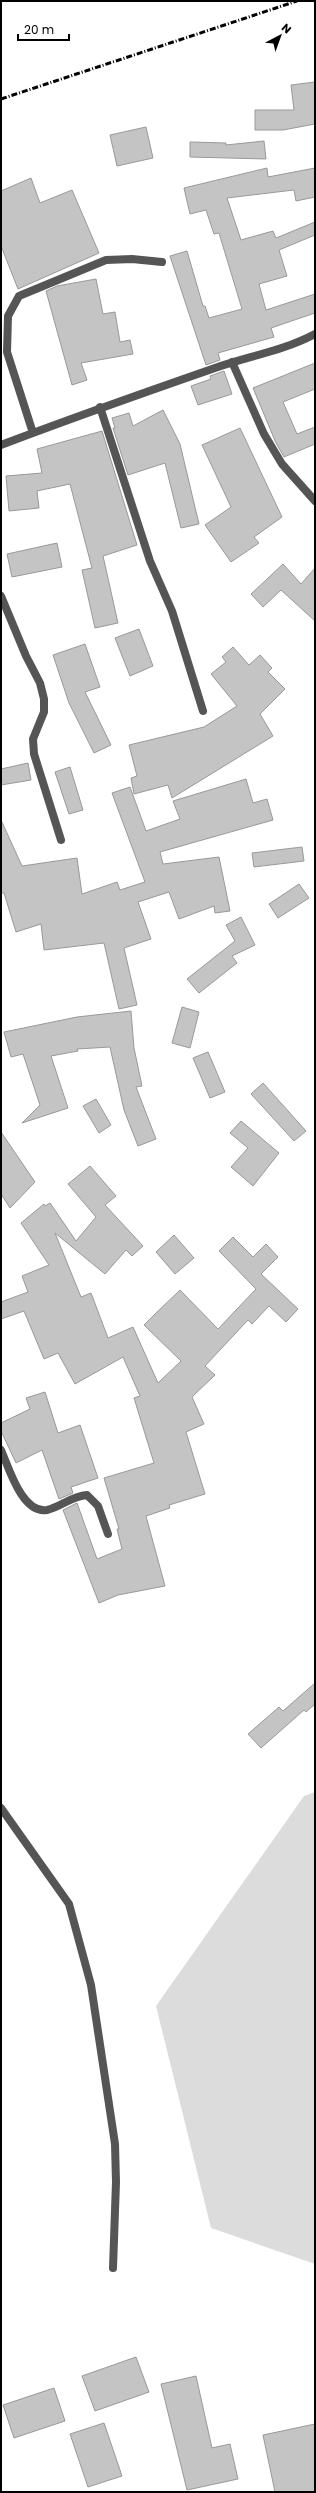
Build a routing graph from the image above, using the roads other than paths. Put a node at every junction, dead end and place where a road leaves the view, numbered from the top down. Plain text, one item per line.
1 (162, 262) dead end
2 (315, 334) edge
3 (232, 362) junction
4 (100, 407) junction
5 (33, 433) junction
6 (1, 445) edge
7 (315, 500) edge
8 (1, 596) edge
9 (203, 711) dead end
10 (62, 840) dead end
11 (1, 1450) edge
12 (108, 1534) dead end
13 (1, 1808) edge
14 (113, 2268) dead end

1 - 5 street
2 - 3 street
3 - 4 street
3 - 7 street
4 - 5 street
4 - 9 street
5 - 6 street
8 - 10 street
11 - 12 street
13 - 14 street

